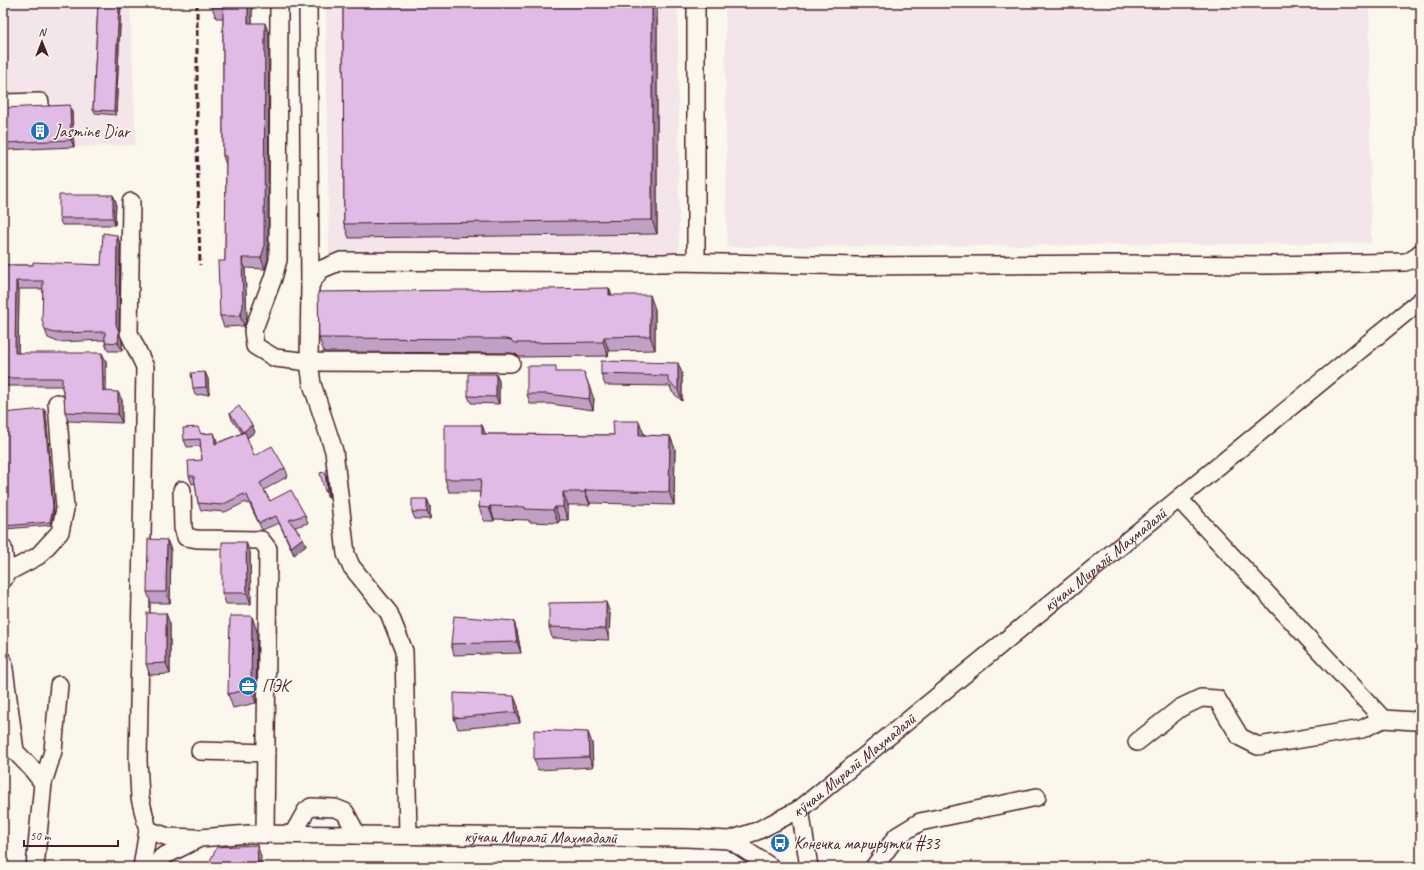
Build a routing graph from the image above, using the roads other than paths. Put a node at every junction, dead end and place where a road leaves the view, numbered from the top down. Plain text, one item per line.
1 (279, 3) edge
2 (308, 3) edge
3 (696, 3) edge
4 (40, 102) dead end
5 (3, 103) edge
6 (131, 202) dead end
7 (1421, 252) edge
8 (696, 262) junction
9 (310, 285) junction
10 (1421, 300) edge
11 (309, 362) junction
12 (511, 363) dead end
13 (57, 402) dead end
14 (182, 490) dead end
15 (1179, 499) junction
16 (3, 548) edge
17 (6, 576) edge
18 (3, 661) edge
19 (59, 685) dead end
20 (5, 695) edge
21 (1421, 717) edge
22 (1384, 719) junction
23 (1137, 742) dead end
24 (200, 751) dead end
25 (266, 753) junction
26 (43, 783) junction
27 (1037, 797) dead end
28 (800, 809) junction
29 (148, 830) junction
30 (265, 834) junction
31 (292, 834) junction
32 (357, 835) junction
33 (408, 835) junction
34 (200, 838) junction
35 (730, 840) junction
36 (35, 867) edge
37 (142, 867) edge
38 (154, 867) edge
39 (769, 867) edge
40 (809, 867) edge
41 (874, 867) edge

1 - 11 street
2 - 9 street
3 - 8 street
4 - 5 street
6 - 29 street
7 - 8 street
8 - 9 street
9 - 11 street
10 - 15 street, кӯчаи Миралӣ Маҳмадалӣ
11 - 12 street
11 - 33 street
13 - 17 street
14 - 25 street
15 - 22 street
15 - 28 street, кӯчаи Миралӣ Маҳмадалӣ
16 - 17 street
18 - 20 street
19 - 26 street
20 - 26 street
21 - 22 street
22 - 23 street
24 - 25 street
25 - 30 street
26 - 36 street
27 - 41 street
28 - 35 street, кӯчаи Миралӣ Маҳмадалӣ
28 - 40 street
29 - 34 street
29 - 37 street
30 - 31 street, кӯчаи Миралӣ Маҳмадалӣ
30 - 34 street, кӯчаи Миралӣ Маҳмадалӣ
31 - 32 street, кӯчаи Миралӣ Маҳмадалӣ
31 - 32 street
32 - 33 street, кӯчаи Миралӣ Маҳмадалӣ
33 - 35 street, кӯчаи Миралӣ Маҳмадалӣ
34 - 38 street, кӯчаи Миралӣ Маҳмадалӣ
35 - 39 street

